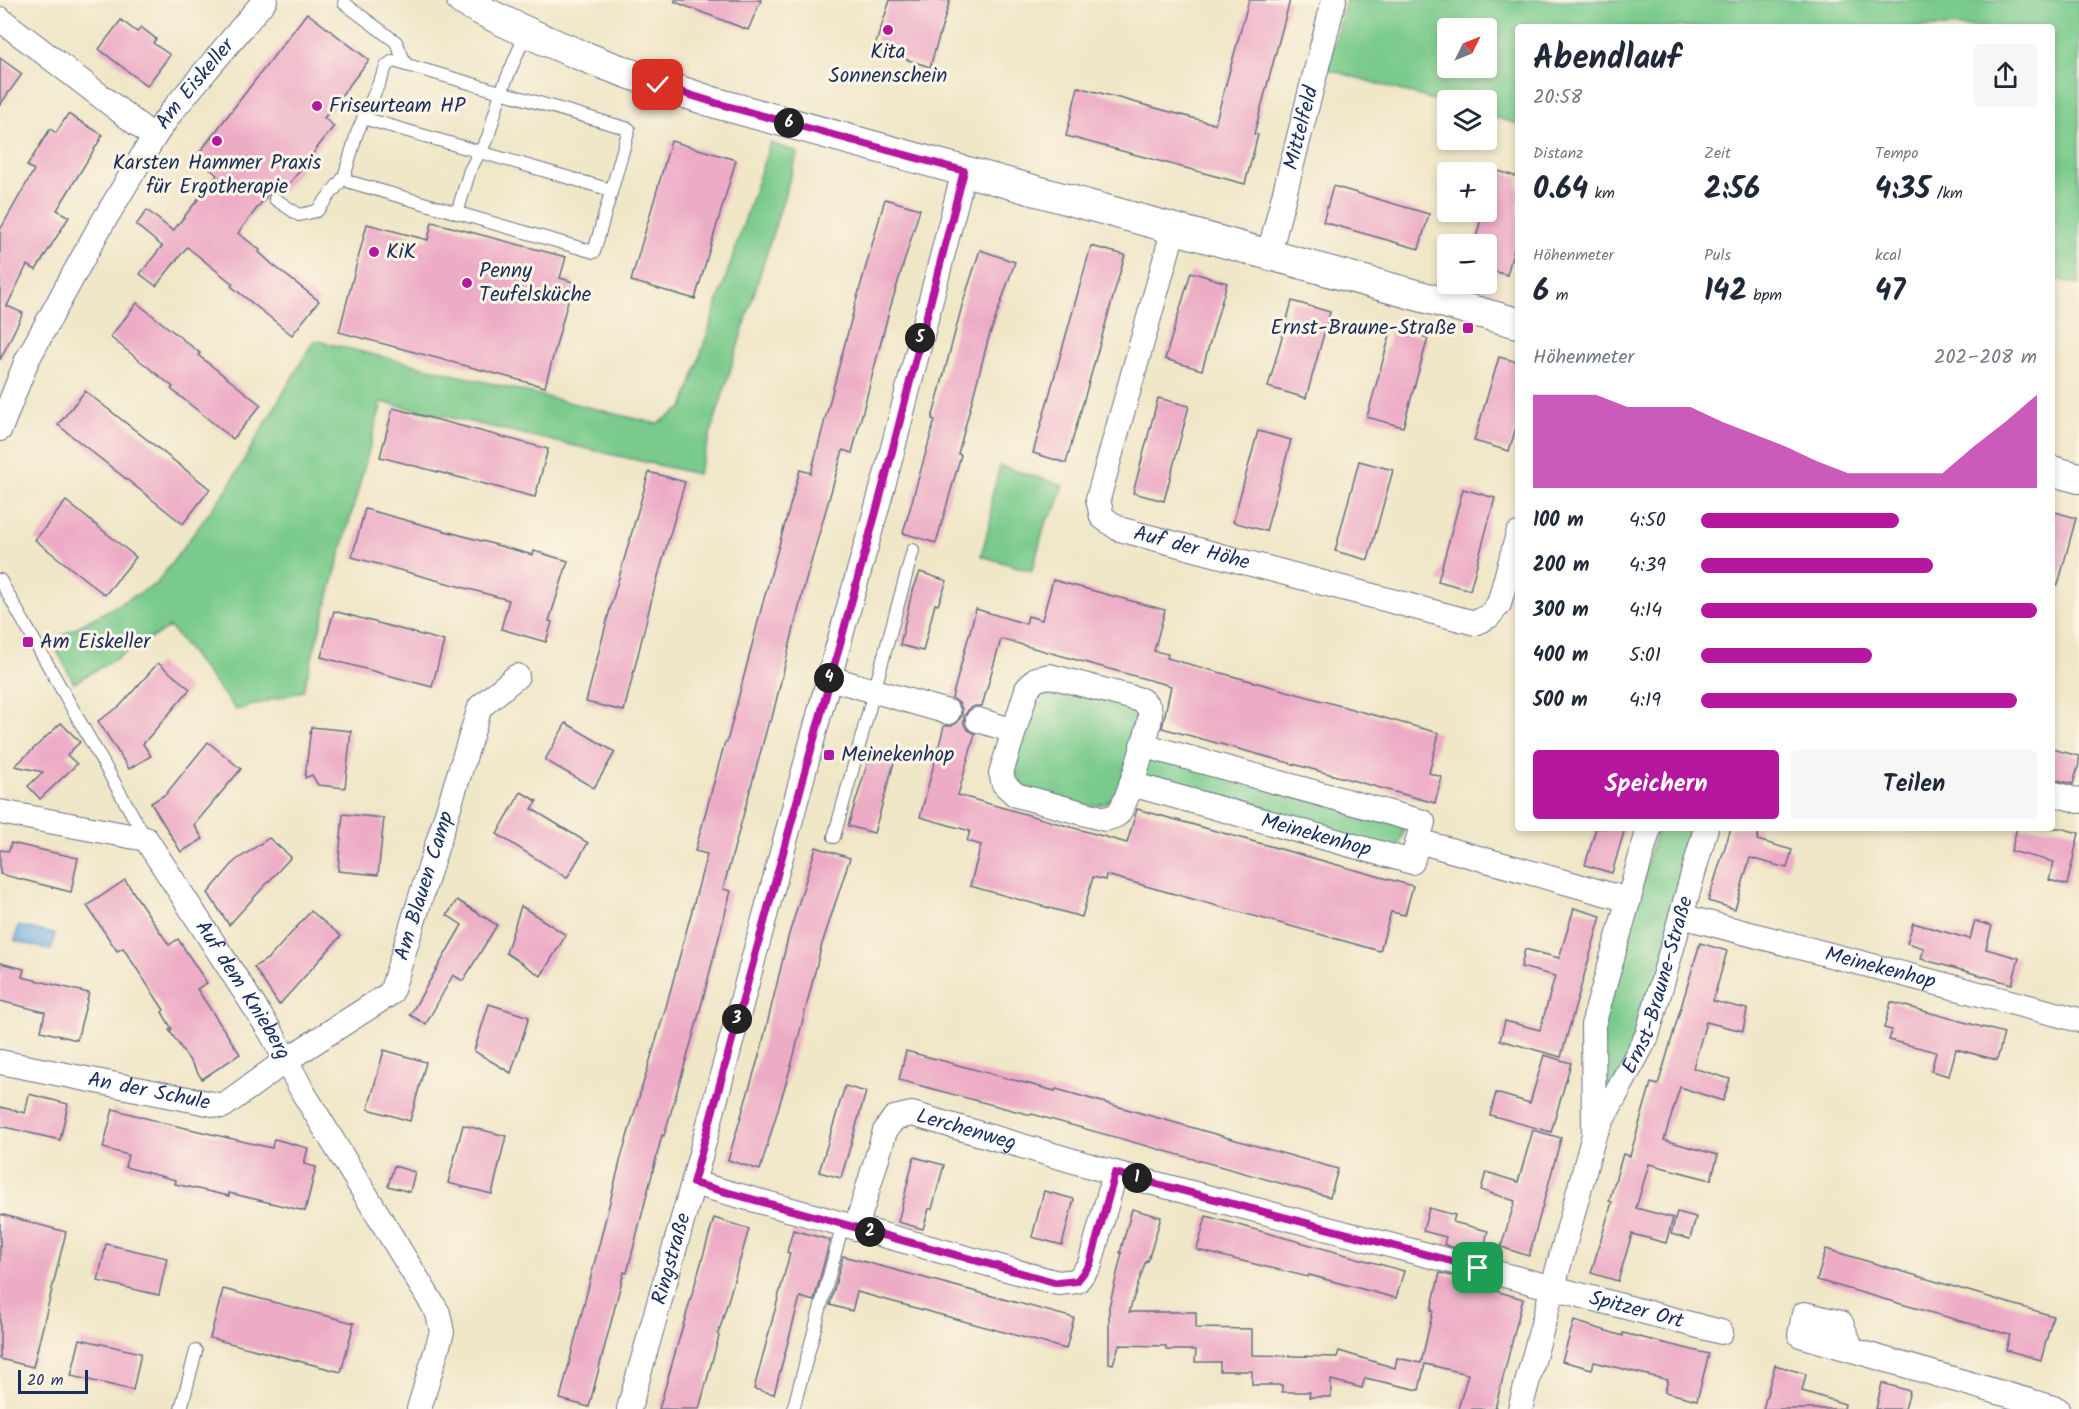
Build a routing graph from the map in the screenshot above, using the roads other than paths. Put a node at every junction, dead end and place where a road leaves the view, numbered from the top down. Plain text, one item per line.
1 (265, 0) edge
2 (462, 0) edge
3 (1334, 0) edge
4 (344, 3) dead end
5 (0, 19) edge
6 (526, 33) junction
7 (406, 65) junction
8 (501, 92) junction
9 (363, 118) junction
10 (154, 137) junction
11 (481, 151) junction
12 (964, 171) junction
13 (344, 177) junction
14 (611, 190) junction
15 (275, 199) dead end
16 (457, 213) junction
17 (1174, 228) junction
18 (1269, 254) junction
19 (1515, 322) edge
20 (0, 429) edge
21 (2055, 472) edge
22 (2079, 478) edge
23 (1515, 545) edge
24 (913, 550) dead end
25 (0, 580) edge
26 (517, 676) dead end
27 (829, 678) junction
28 (874, 691) junction
29 (948, 712) dead end
30 (978, 720) dead end
31 (1014, 731) junction
32 (1142, 745) junction
33 (1131, 784) junction
34 (2055, 794) edge
35 (2079, 801) edge
36 (0, 812) edge
37 (1648, 831) edge
38 (1705, 831) edge
39 (834, 837) dead end
40 (146, 838) junction
41 (1418, 841) junction
42 (1629, 900) junction
43 (1681, 916) junction
44 (2079, 1020) edge
45 (285, 1061) junction
46 (0, 1062) edge
47 (1594, 1135) junction
48 (1115, 1173) junction
49 (693, 1183) junction
50 (850, 1226) junction
51 (1554, 1288) junction
52 (1721, 1332) dead end
53 (1852, 1350) dead end
54 (196, 1351) dead end
55 (794, 1406) dead end
56 (181, 1409) edge
57 (418, 1409) edge
58 (629, 1409) edge
59 (1521, 1409) edge
60 (2056, 1409) edge

1 - 10 street, Am Eiskeller
2 - 6 street
3 - 18 street, Mittelfeld
4 - 7 lane
5 - 10 street
6 - 8 lane
6 - 12 street
7 - 8 lane
7 - 9 lane
8 - 11 lane
8 - 14 lane
9 - 11 lane
9 - 13 lane
10 - 20 street, Am Eiskeller
11 - 14 lane
11 - 16 lane
12 - 17 street
12 - 27 street, Ringstraße
13 - 15 lane
13 - 16 lane
14 - 16 lane
17 - 18 street
17 - 23 street, Auf der Höhe
18 - 19 street
21 - 22 street
24 - 28 lane
25 - 40 lane, Auf dem Knieberg
26 - 45 street, Am Blauen Camp
27 - 28 street
27 - 49 street, Ringstraße
28 - 29 street
28 - 39 lane
30 - 31 street
31 - 32 street
31 - 33 street
32 - 33 street
32 - 41 street, Meinekenhop
33 - 41 street, Meinekenhop
34 - 35 street
36 - 40 street
37 - 42 street, Ernst-Braune-Straße
38 - 43 street, Ernst-Braune-Straße
40 - 45 street, Auf dem Knieberg
41 - 42 street
42 - 47 street, Ernst-Braune-Straße
43 - 44 street, Meinekenhop
43 - 47 street, Ernst-Braune-Straße
45 - 46 street, An der Schule
45 - 57 street, Auf dem Knieberg
47 - 51 street, Ernst-Braune-Straße
48 - 50 street, Lerchenweg
48 - 50 street
48 - 51 street, Lerchenweg
49 - 50 street
49 - 58 street, Ringstraße
50 - 55 lane
51 - 52 street, Spitzer Ort
51 - 59 street, Ernst-Braune-Straße
53 - 60 street
54 - 56 lane

